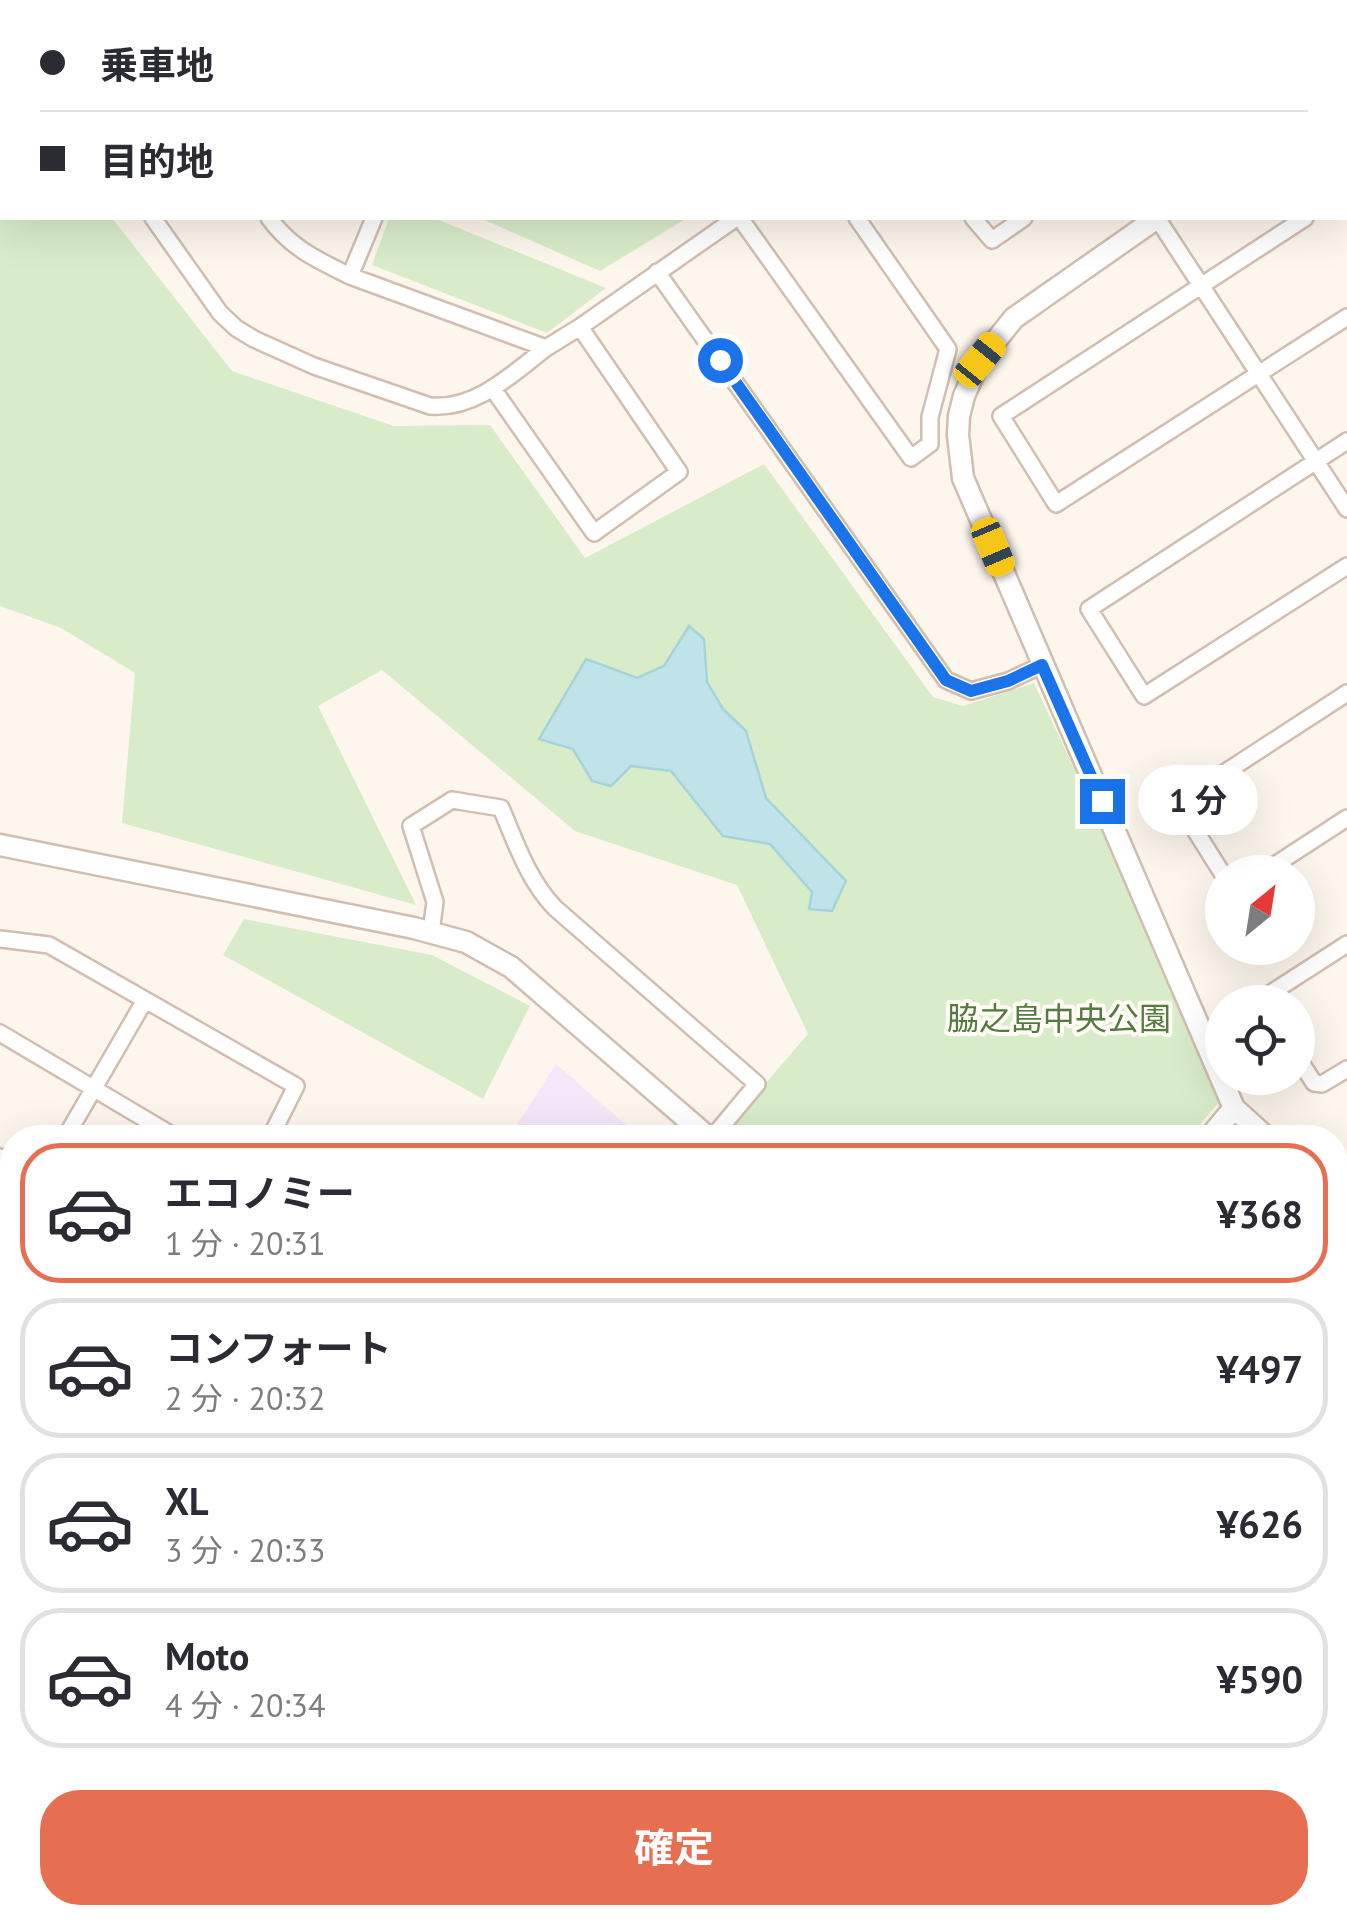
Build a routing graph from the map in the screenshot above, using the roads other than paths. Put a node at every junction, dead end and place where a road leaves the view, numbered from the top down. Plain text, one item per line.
1 (154, 220) edge
2 (270, 220) edge
3 (373, 220) edge
4 (735, 220) edge
5 (739, 220) edge
6 (859, 220) edge
7 (976, 220) edge
8 (1021, 220) edge
9 (1154, 220) edge
10 (1158, 220) edge
11 (1302, 220) edge
12 (657, 272) junction
13 (350, 276) junction
14 (1201, 284) junction
15 (1347, 317) edge
16 (580, 327) junction
17 (546, 348) junction
18 (1259, 374) junction
19 (493, 389) junction
20 (1347, 441) edge
21 (1316, 461) junction
22 (1347, 509) edge
23 (1347, 566) edge
24 (1042, 665) junction
25 (1347, 693) edge
26 (1347, 818) edge
27 (0, 845) edge
28 (1211, 855) edge
29 (1290, 855) edge
30 (431, 932) junction
31 (0, 939) edge
32 (1347, 944) edge
33 (1283, 985) edge
34 (145, 1000) junction
35 (0, 1032) edge
36 (1347, 1069) edge
37 (1315, 1083) edge
38 (93, 1089) junction
39 (1234, 1108) junction
40 (72, 1125) edge
41 (155, 1125) edge
42 (276, 1125) edge
43 (696, 1125) edge
44 (722, 1125) edge
45 (1220, 1125) edge
46 (1253, 1125) edge

1 - 19 street
2 - 13 street
3 - 13 street
4 - 12 street
5 - 6 street
7 - 8 street
9 - 24 street
10 - 14 street
11 - 14 street
12 - 16 street
12 - 24 street
13 - 17 street
14 - 18 street
14 - 18 street
15 - 18 street
16 - 17 street
16 - 19 street
17 - 19 street
18 - 21 street
20 - 21 street
21 - 22 street
21 - 23 street
24 - 39 street
25 - 28 street
26 - 29 street
27 - 30 street
30 - 43 street
30 - 44 street
31 - 34 street
32 - 33 street
34 - 38 street
34 - 42 street
35 - 38 street
36 - 37 street
38 - 40 street
38 - 41 street
39 - 45 street
39 - 46 street

